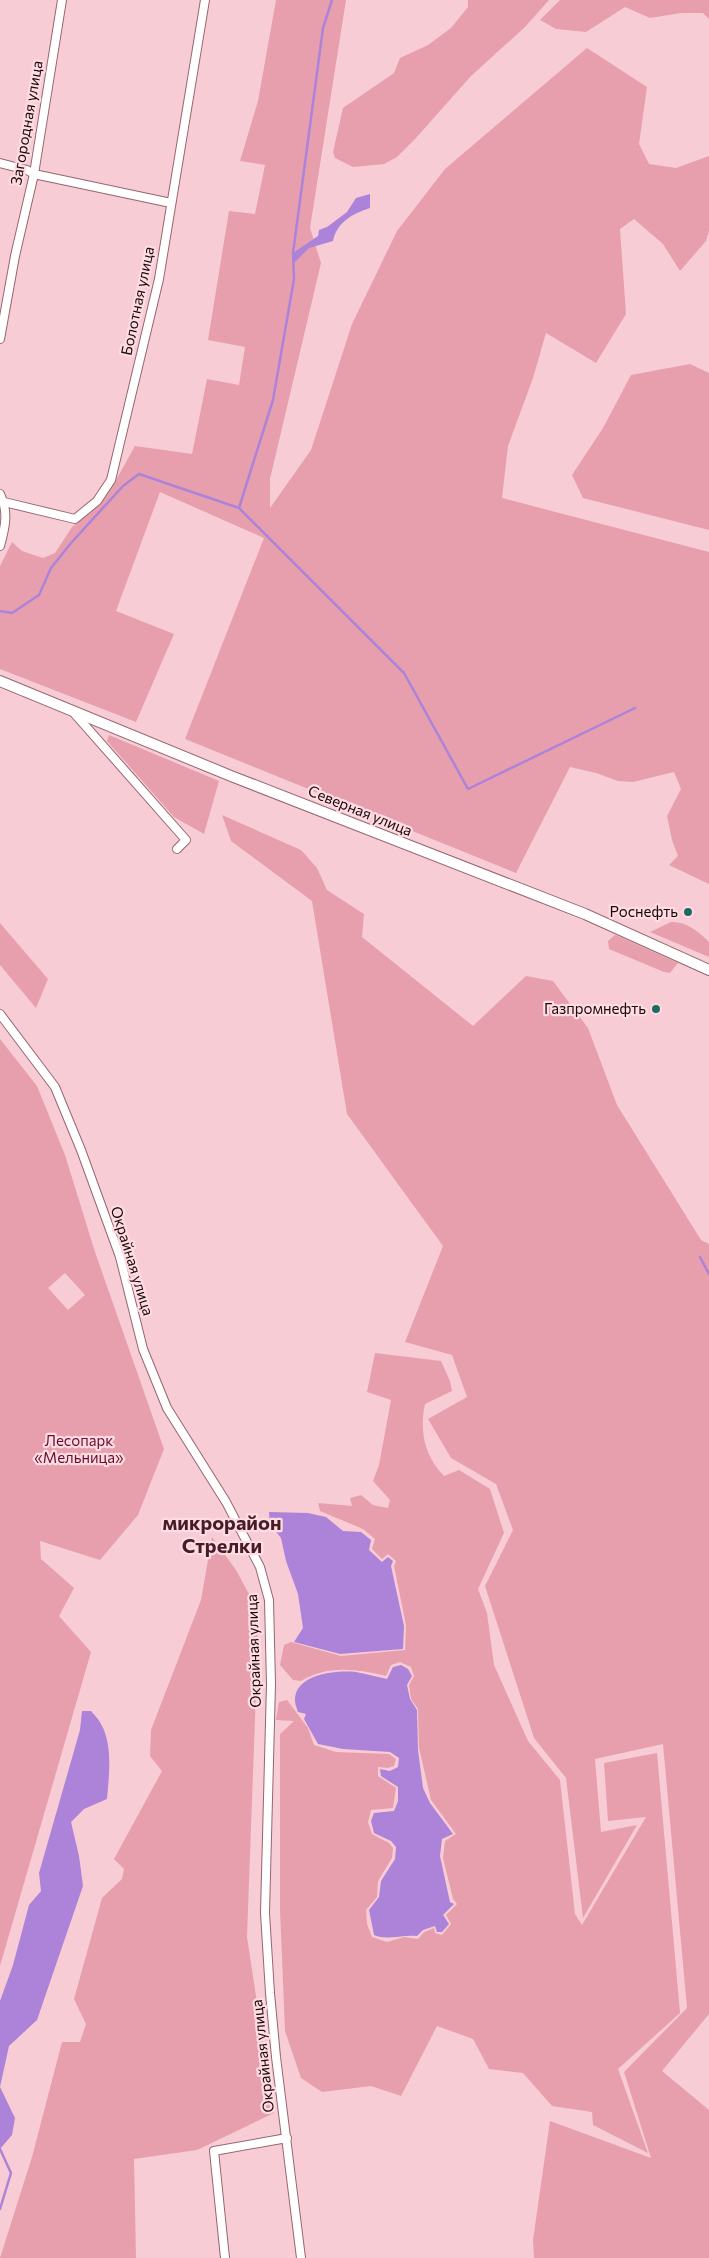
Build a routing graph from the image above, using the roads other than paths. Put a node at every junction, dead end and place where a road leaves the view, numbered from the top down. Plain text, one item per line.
1 (62, 0) edge
2 (205, 0) edge
3 (0, 163) edge
4 (34, 174) junction
5 (171, 203) junction
6 (0, 339) edge
7 (0, 494) edge
8 (4, 502) junction
9 (0, 546) edge
10 (0, 681) edge
11 (71, 709) junction
12 (177, 849) dead end
13 (709, 970) edge
14 (0, 1014) edge
15 (286, 2138) junction
16 (225, 2258) edge
17 (301, 2258) edge

1 - 4 street, Загородная улица
2 - 5 street, Болотная улица
3 - 4 street
4 - 5 street
4 - 6 street, Загородная улица
5 - 8 street, Болотная улица
7 - 8 street
8 - 9 street
10 - 11 main road, Северная улица
11 - 12 street
11 - 13 main road, Северная улица
14 - 15 street, Окрайная улица
15 - 16 street
15 - 17 street, Окрайная улица

